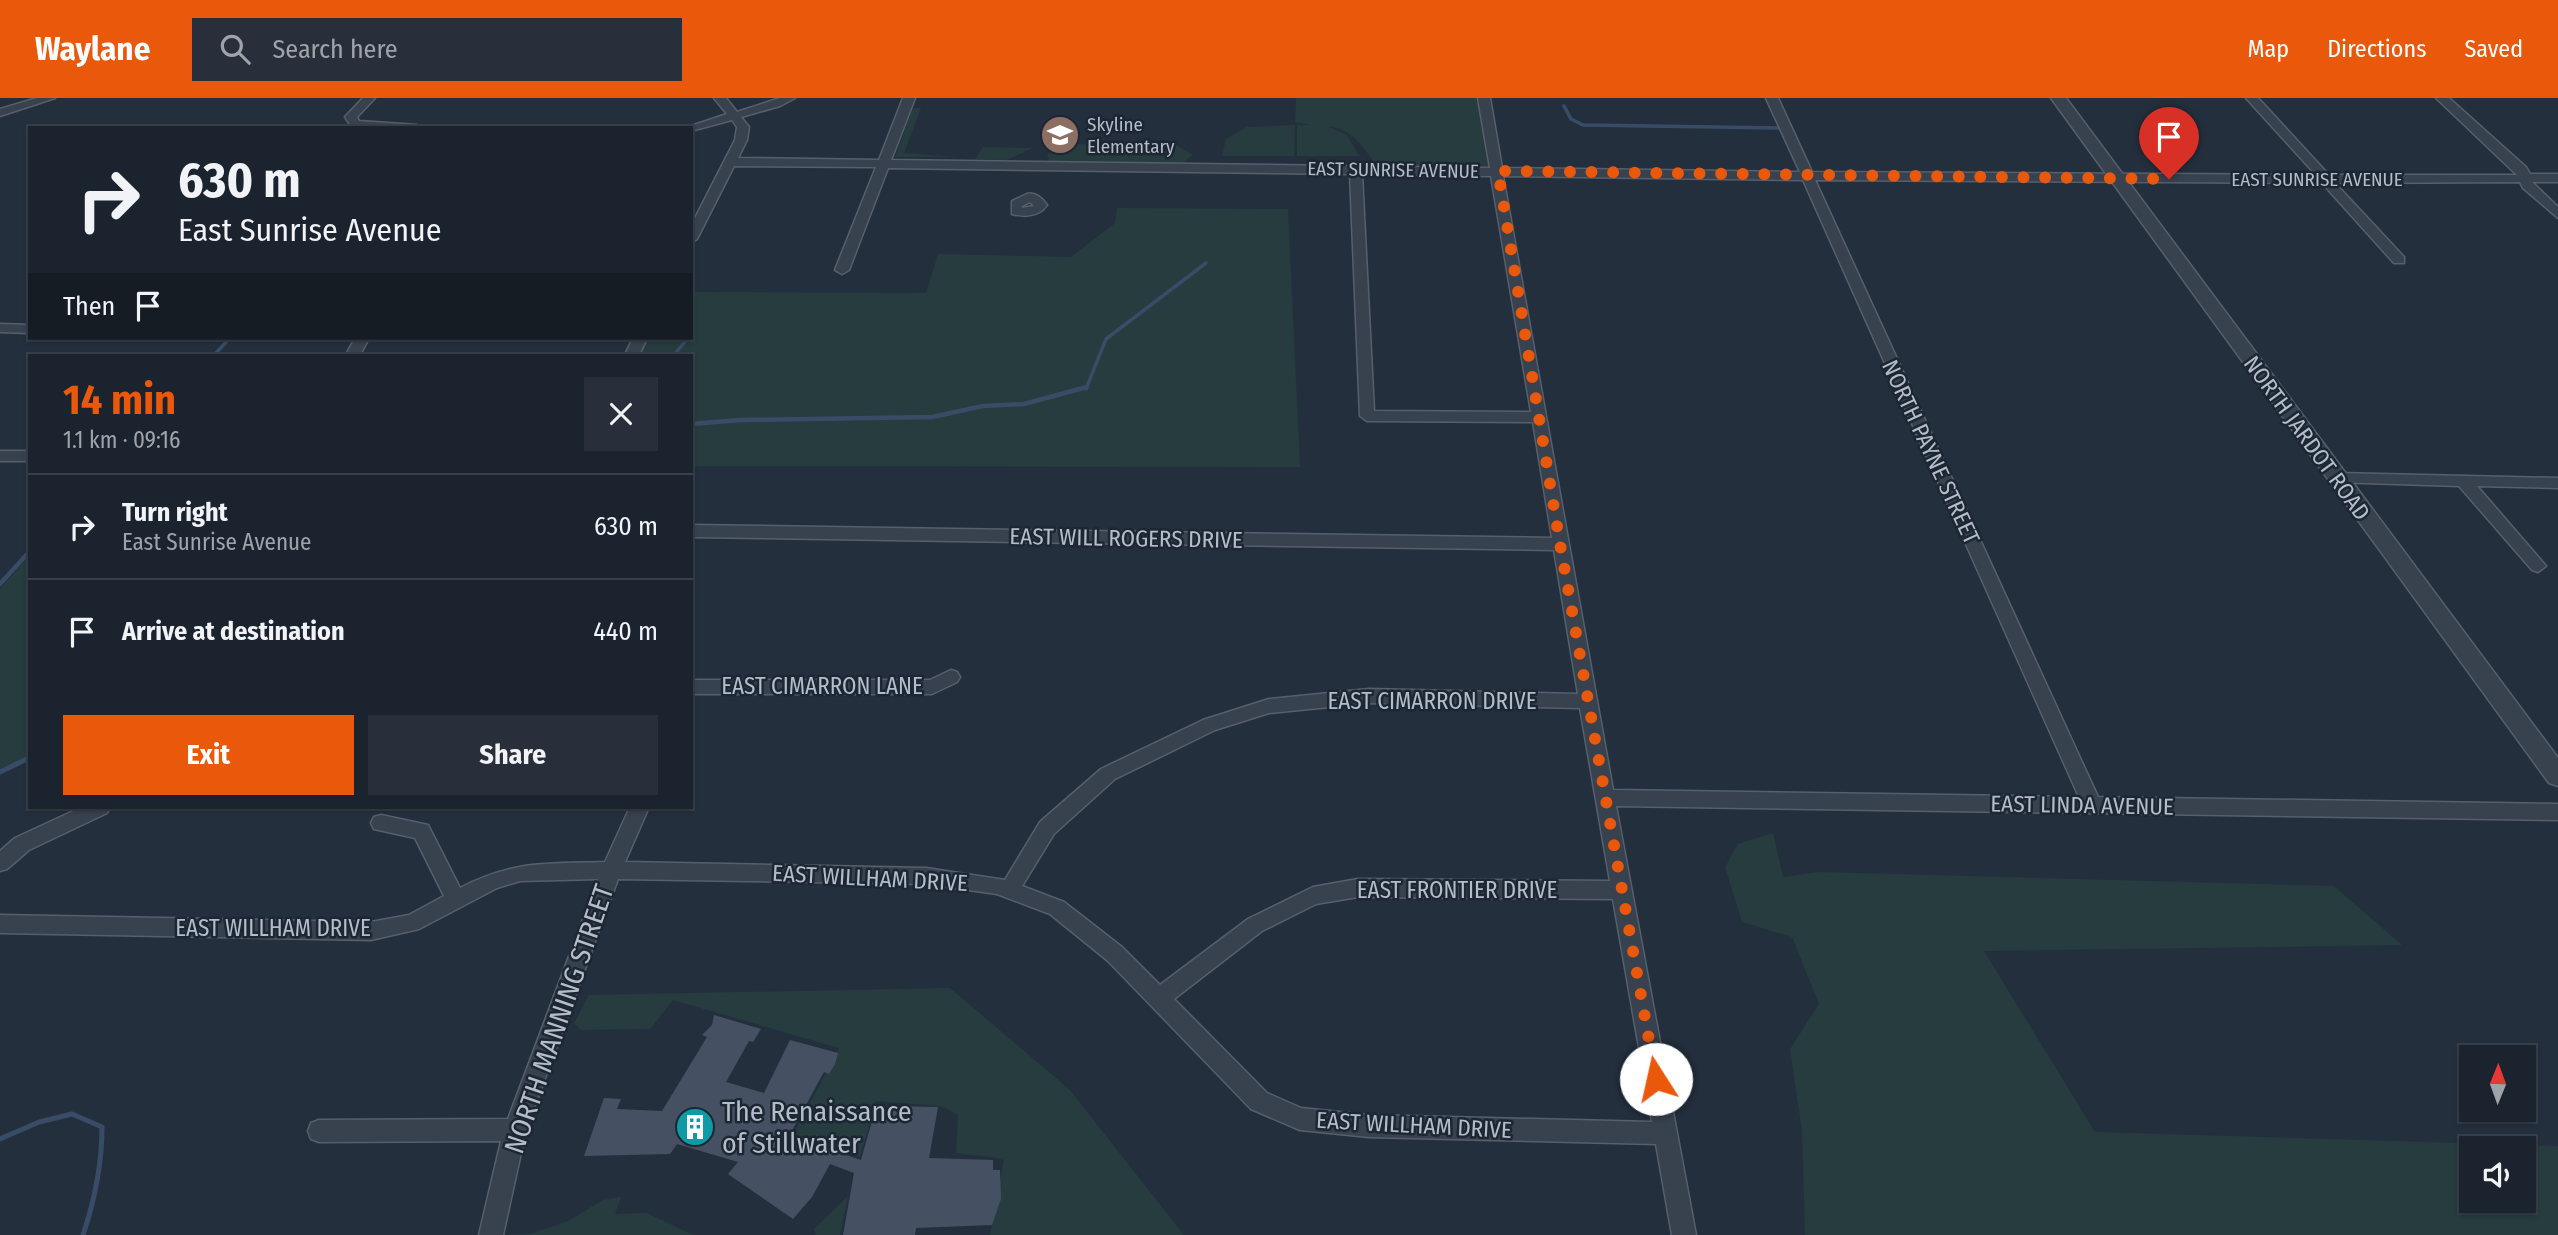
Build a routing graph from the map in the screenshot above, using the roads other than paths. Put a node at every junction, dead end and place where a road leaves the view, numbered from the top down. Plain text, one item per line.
1 (49, 98) edge
2 (369, 98) edge
3 (720, 98) edge
4 (789, 98) edge
5 (909, 98) edge
6 (1485, 98) edge
7 (1772, 98) edge
8 (2058, 98) edge
9 (2252, 98) edge
10 (2442, 98) edge
11 (0, 113) edge
12 (733, 116) junction
13 (366, 126) edge
14 (693, 127) edge
15 (731, 162) junction
16 (884, 163) junction
17 (1039, 165) junction
18 (1356, 170) junction
19 (1498, 171) junction
20 (1805, 176) junction
21 (2524, 178) junction
22 (2558, 178) edge
23 (2326, 179) junction
24 (2117, 180) junction
25 (1031, 197) dead end
26 (2558, 214) edge
27 (693, 235) edge
28 (2399, 260) dead end
29 (842, 271) dead end
30 (0, 328) edge
31 (28, 328) edge
32 (1540, 417) junction
33 (0, 456) edge
34 (28, 456) edge
35 (2337, 478) junction
36 (2464, 482) junction
37 (2558, 483) edge
38 (693, 531) edge
39 (1560, 544) junction
40 (2538, 566) dead end
41 (951, 677) dead end
42 (693, 687) edge
43 (1588, 701) junction
44 (2558, 776) edge
45 (1606, 798) junction
46 (2092, 806) junction
47 (96, 809) edge
48 (638, 809) edge
49 (2558, 812) edge
50 (380, 823) dead end
51 (0, 863) edge
52 (611, 870) junction
53 (1009, 890) junction
54 (1621, 890) junction
55 (456, 899) junction
56 (0, 924) edge
57 (1158, 999) junction
58 (515, 1130) junction
59 (319, 1131) dead end
60 (1666, 1133) junction
61 (491, 1235) edge
62 (1684, 1235) edge

1 - 11 street
2 - 13 street
3 - 12 street
4 - 12 street
5 - 16 street
6 - 19 street
7 - 20 street, NORTH PAYNE STREET
8 - 24 street, NORTH JARDOT ROAD
9 - 23 street
10 - 21 street
12 - 14 street
12 - 15 street
15 - 16 street, EAST SUNRISE AVENUE
15 - 27 street
16 - 17 street, EAST SUNRISE AVENUE
16 - 29 street
17 - 18 street, EAST SUNRISE AVENUE
17 - 25 street
18 - 19 street, EAST SUNRISE AVENUE
18 - 32 street
19 - 20 street, EAST SUNRISE AVENUE
19 - 32 street
20 - 24 street, EAST SUNRISE AVENUE
20 - 46 street, NORTH PAYNE STREET
21 - 22 street, EAST SUNRISE AVENUE
21 - 23 street, EAST SUNRISE AVENUE
21 - 26 street
23 - 24 street, EAST SUNRISE AVENUE
23 - 28 street
24 - 35 street, NORTH JARDOT ROAD
30 - 31 street
32 - 39 street
33 - 34 street
35 - 36 street
35 - 44 street, NORTH JARDOT ROAD
36 - 37 street
36 - 40 street
38 - 39 street, EAST WILL ROGERS DRIVE
39 - 43 street
41 - 42 street, EAST CIMARRON LANE
43 - 45 street
43 - 53 street, EAST CIMARRON DRIVE
45 - 46 street, EAST LINDA AVENUE
45 - 54 street
46 - 49 street, EAST LINDA AVENUE
47 - 51 street
48 - 52 street, NORTH MANNING STREET
50 - 55 street
52 - 53 street, EAST WILLHAM DRIVE
52 - 55 street, EAST WILLHAM DRIVE
52 - 58 street, NORTH MANNING STREET
53 - 57 street, EAST WILLHAM DRIVE
54 - 57 street, EAST FRONTIER DRIVE
54 - 60 street
55 - 56 street, EAST WILLHAM DRIVE
57 - 60 street, EAST WILLHAM DRIVE
58 - 59 street
58 - 61 street, NORTH MANNING STREET
60 - 62 street

